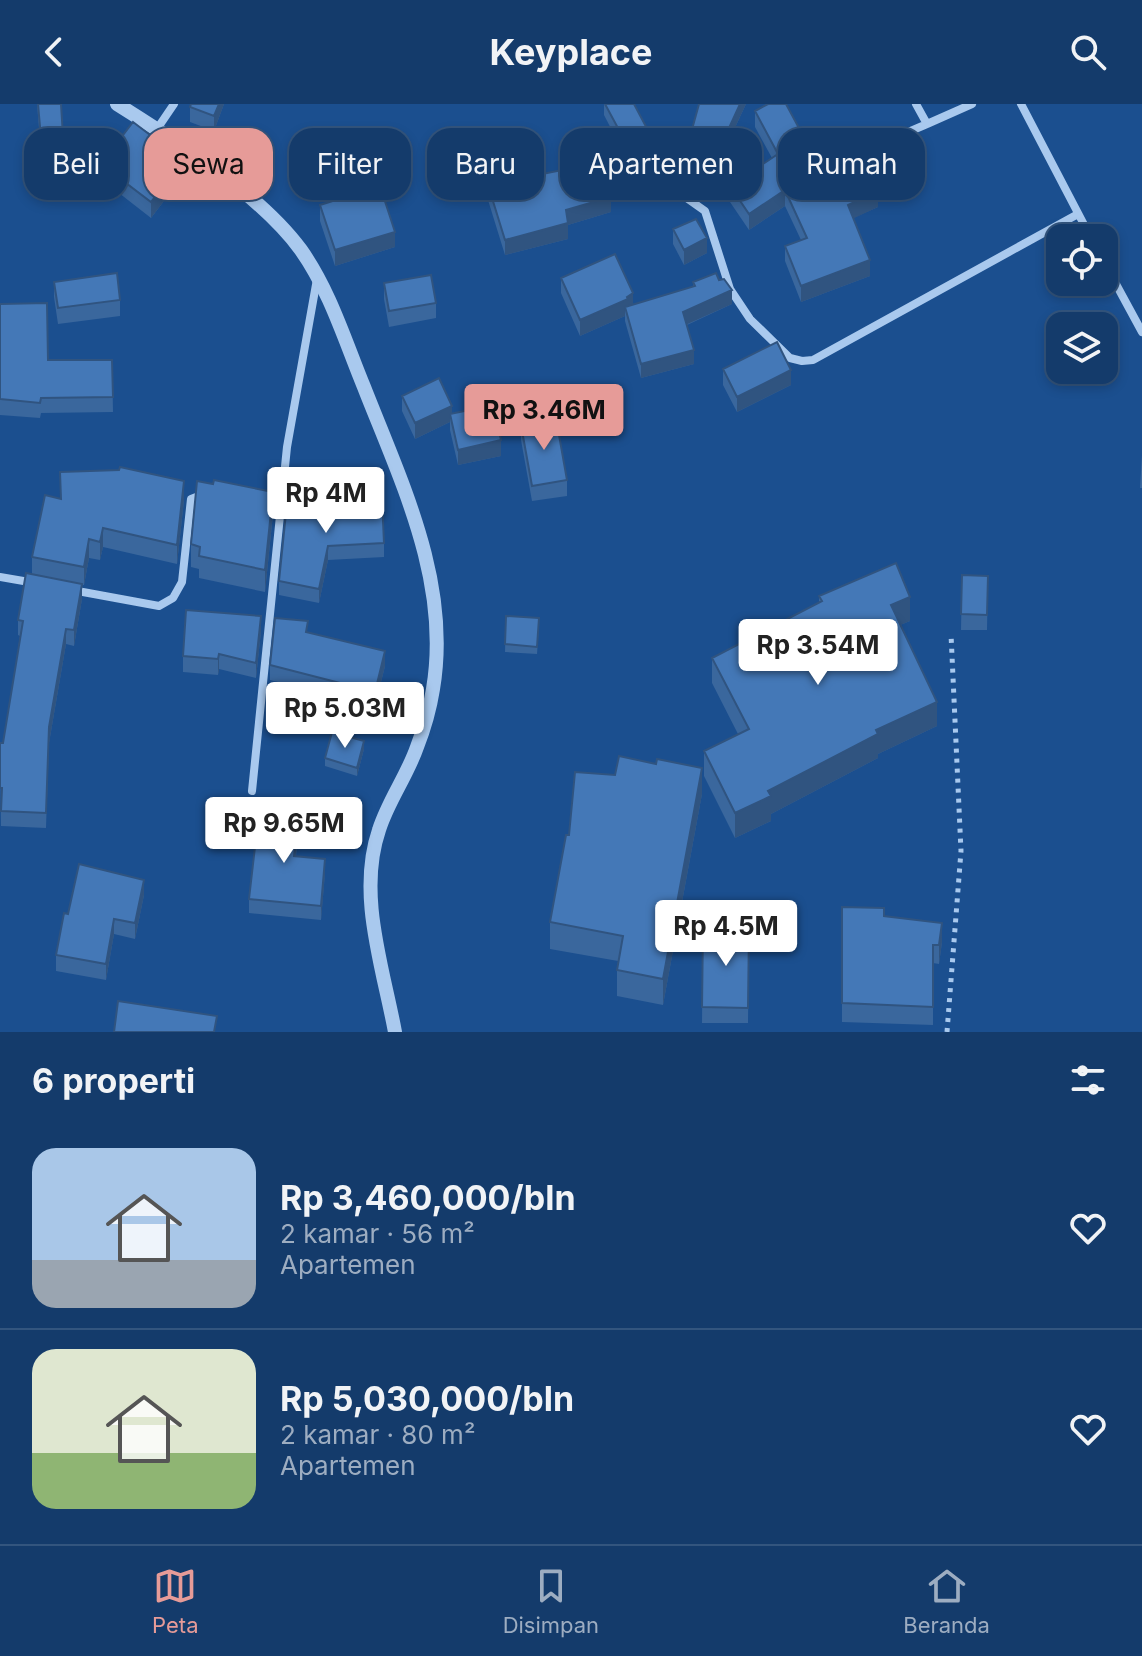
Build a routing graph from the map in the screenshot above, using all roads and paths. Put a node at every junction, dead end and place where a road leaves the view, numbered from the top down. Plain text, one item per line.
1 (117, 104) edge
2 (174, 104) edge
3 (916, 104) edge
4 (972, 104) edge
5 (1021, 104) edge
6 (927, 124) junction
7 (155, 128) edge
8 (158, 128) edge
9 (918, 128) edge
10 (250, 200) edge
11 (689, 200) edge
12 (1078, 214) junction
13 (1083, 224) edge
14 (318, 278) junction
15 (1118, 288) edge
16 (1142, 332) edge
17 (269, 492) edge
18 (282, 492) junction
19 (217, 495) edge
20 (0, 577) edge
21 (43, 585) edge
22 (57, 587) edge
23 (951, 634) dead end
24 (252, 791) dead end
25 (395, 1032) edge
26 (947, 1032) edge

1 - 7 street
2 - 8 street
3 - 6 street
4 - 6 street
5 - 12 street
6 - 9 street
10 - 14 street
11 - 12 street
12 - 13 street
14 - 18 street
14 - 25 street
15 - 16 street
17 - 18 street
18 - 24 street
19 - 22 street
20 - 21 street
23 - 26 path

